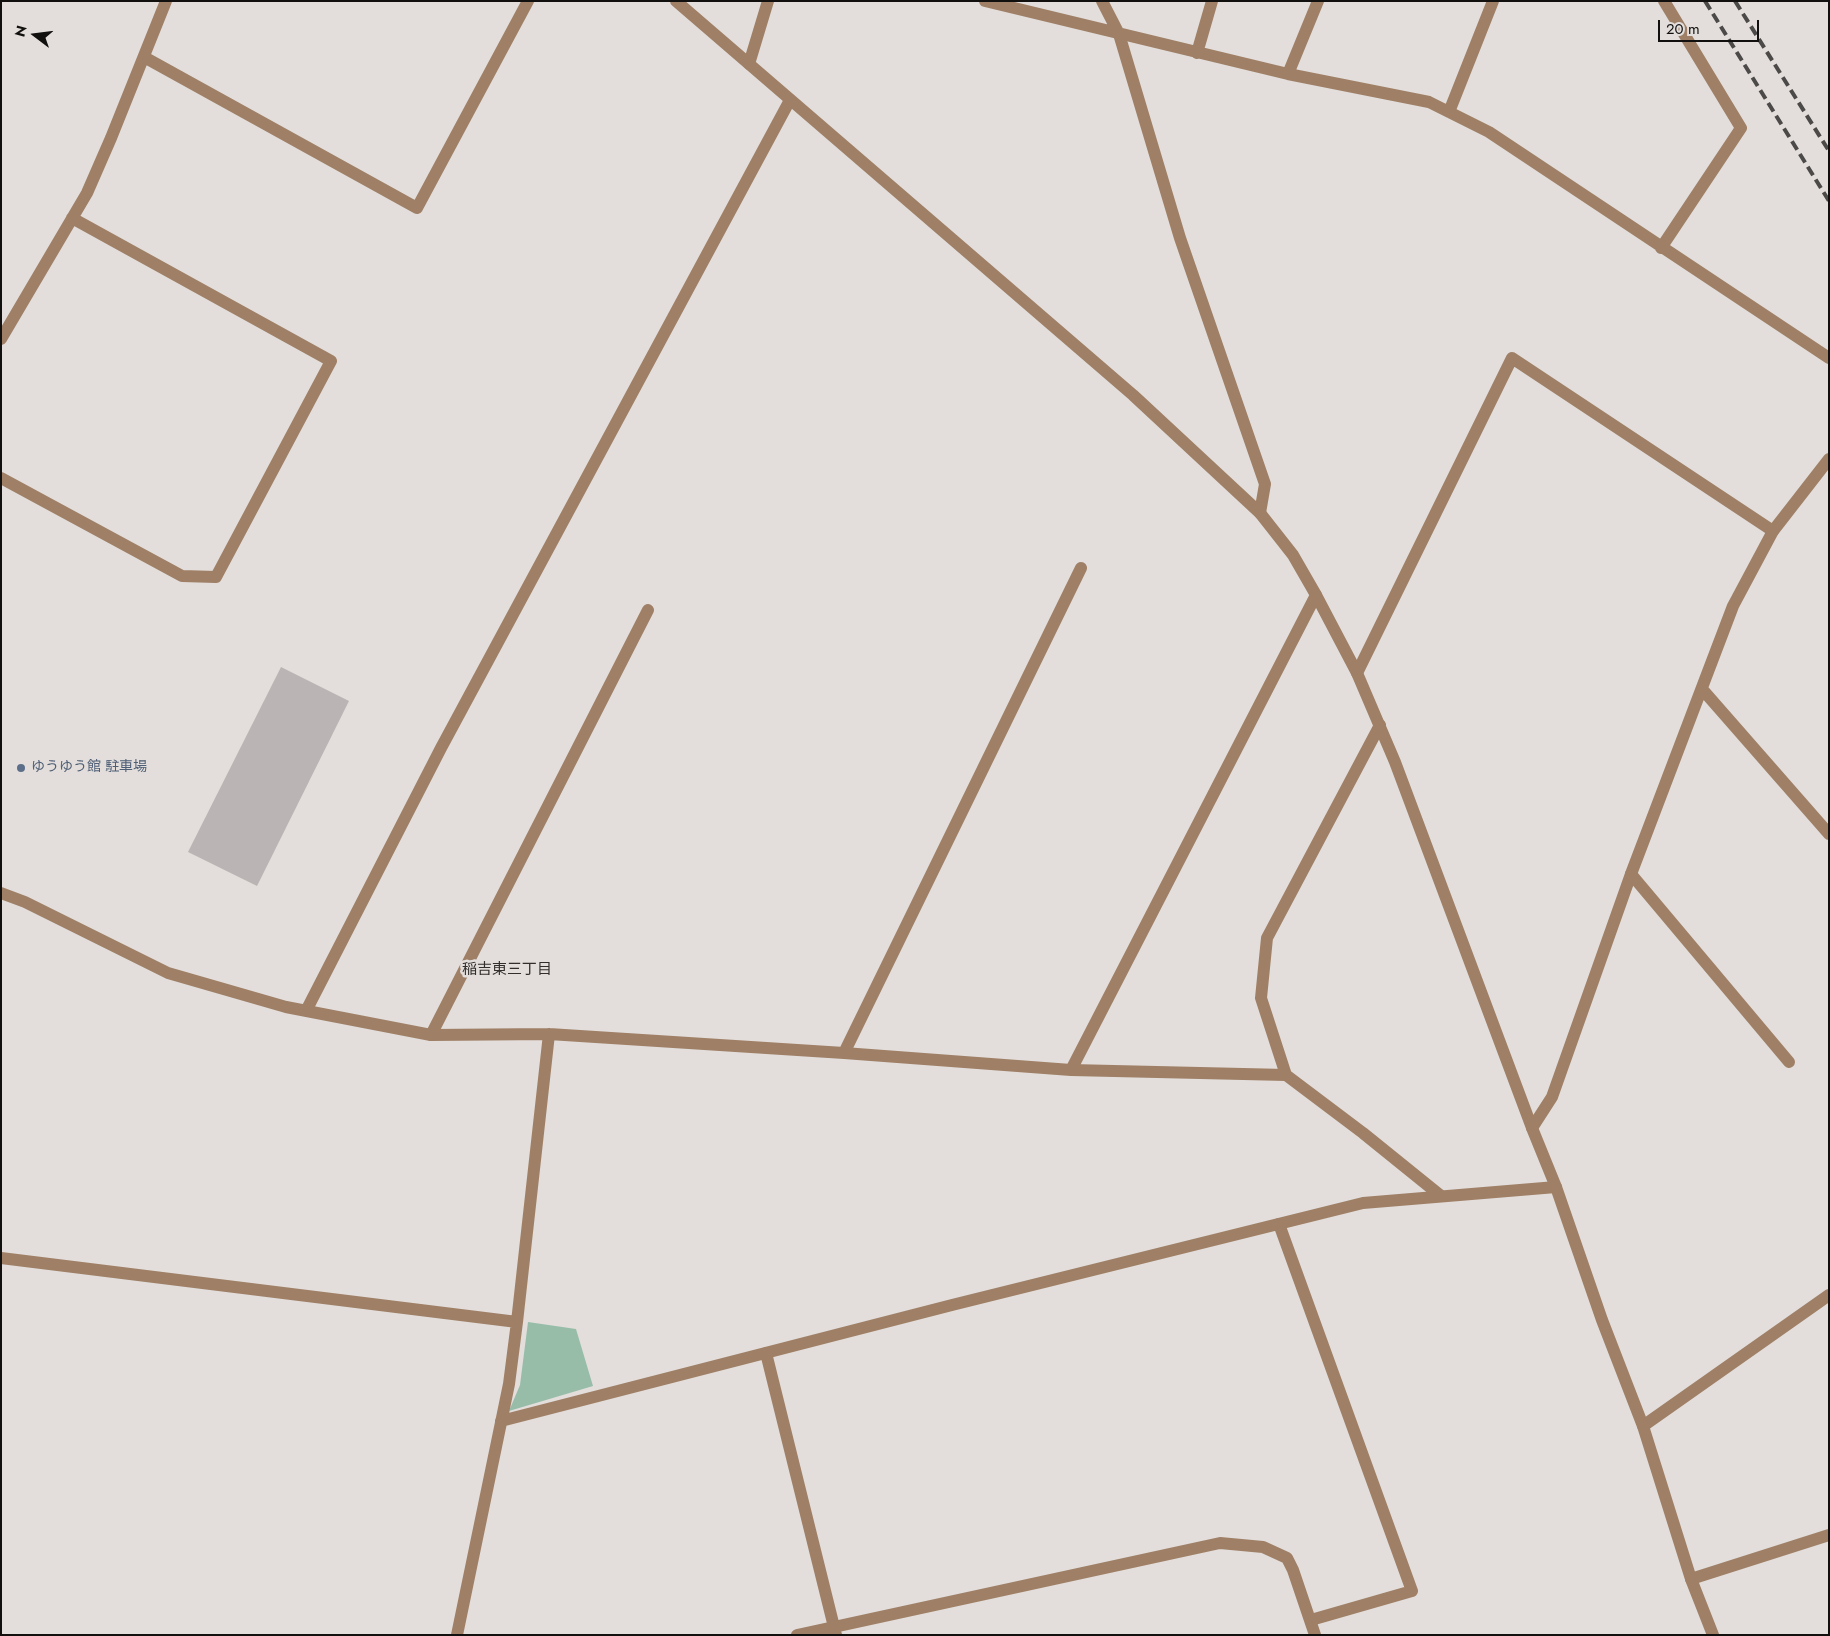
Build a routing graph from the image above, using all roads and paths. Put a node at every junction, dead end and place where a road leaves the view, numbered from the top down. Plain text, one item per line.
1 (166, 1) edge
2 (528, 1) edge
3 (676, 1) edge
4 (768, 1) edge
5 (985, 1) edge
6 (1102, 1) edge
7 (1212, 1) edge
8 (1318, 1) edge
9 (1493, 1) edge
10 (1664, 1) edge
11 (1119, 34) junction
12 (1197, 53) junction
13 (144, 57) junction
14 (749, 64) junction
15 (1288, 74) junction
16 (790, 100) junction
17 (1449, 112) junction
18 (72, 218) junction
19 (1662, 248) junction
20 (1, 339) edge
21 (1829, 358) edge
22 (1829, 459) edge
23 (1, 478) edge
24 (1260, 513) junction
25 (1773, 531) junction
26 (1081, 568) dead end
27 (1316, 595) junction
28 (648, 610) dead end
29 (1358, 673) junction
30 (1702, 690) junction
31 (1380, 725) junction
32 (1829, 834) edge
33 (1631, 874) junction
34 (1, 893) edge
35 (306, 1011) junction
36 (549, 1034) junction
37 (431, 1035) junction
38 (844, 1052) junction
39 (1789, 1062) dead end
40 (1071, 1070) junction
41 (1286, 1075) junction
42 (1532, 1128) junction
43 (1556, 1187) junction
44 (1441, 1196) junction
45 (1279, 1224) junction
46 (1, 1258) edge
47 (1829, 1295) edge
48 (517, 1322) junction
49 (766, 1353) junction
50 (501, 1421) junction
51 (1643, 1426) junction
52 (1829, 1535) edge
53 (1691, 1579) junction
54 (1311, 1620) junction
55 (835, 1631) edge
56 (457, 1635) edge
57 (796, 1635) edge
58 (1315, 1635) edge
59 (1714, 1635) edge

1 - 13 street
2 - 13 street
3 - 14 street
4 - 14 street
5 - 11 street
6 - 11 street
7 - 12 street
8 - 15 street
9 - 17 street
10 - 19 street
11 - 12 street
11 - 24 street
12 - 15 street
13 - 18 street
14 - 16 street
15 - 17 street
16 - 24 street
16 - 35 street
17 - 19 street
18 - 20 street
18 - 23 street
19 - 21 street
22 - 25 street
24 - 27 street
25 - 29 street
25 - 30 street
26 - 38 street
27 - 29 street
27 - 40 street
28 - 37 street
29 - 31 street
30 - 32 street
30 - 33 street
31 - 41 street
31 - 42 street
33 - 39 street
33 - 42 street
34 - 35 street
35 - 37 street
36 - 37 street
36 - 38 street
36 - 48 street
38 - 40 street
40 - 41 street
41 - 44 street
42 - 43 street
43 - 44 street
43 - 51 street
44 - 45 street
45 - 49 street
45 - 54 street
46 - 48 street
47 - 51 street
48 - 50 street
49 - 50 street
49 - 55 street
50 - 56 street
51 - 53 street
52 - 53 street
53 - 59 street
54 - 55 street
54 - 58 street
55 - 57 street

